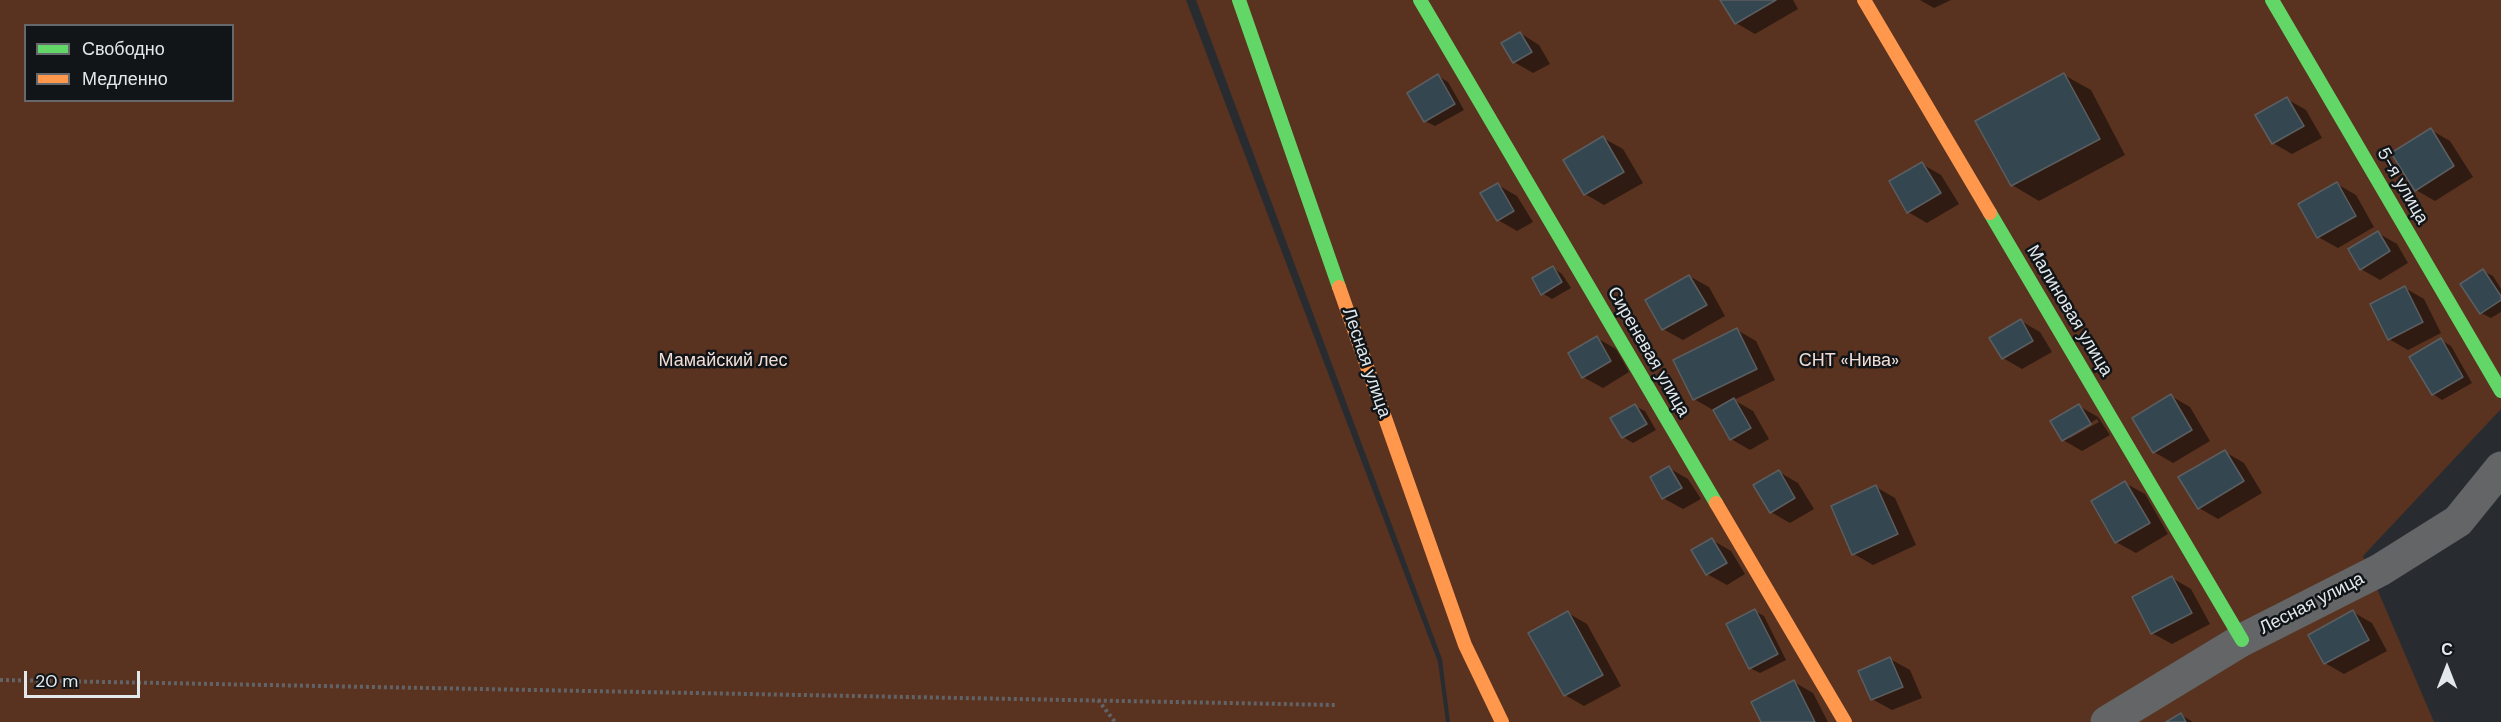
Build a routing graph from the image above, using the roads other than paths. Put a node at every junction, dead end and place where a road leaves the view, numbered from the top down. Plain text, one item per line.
1 (1239, 0) edge
2 (1420, 0) edge
3 (1864, 0) edge
4 (2272, 0) edge
5 (2501, 391) edge
6 (2501, 468) edge
7 (2242, 640) junction
8 (1502, 722) edge
9 (1845, 722) edge
10 (2107, 722) edge

1 - 8 street, Лесная улица
2 - 9 street, Сиреневая улица
3 - 7 street, Малиновая улица
4 - 5 street, 5-я улица
6 - 7 street, Лесная улица
7 - 10 street, Лесная улица

